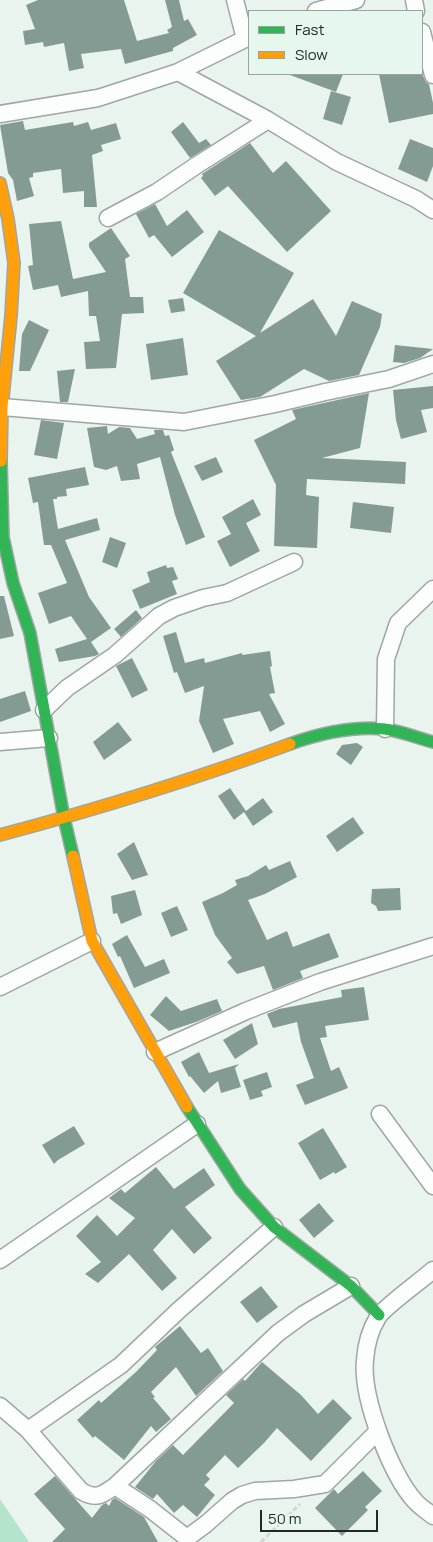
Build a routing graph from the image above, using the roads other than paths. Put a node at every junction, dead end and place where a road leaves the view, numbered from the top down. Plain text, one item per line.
1 (235, 0) edge
2 (356, 0) edge
3 (320, 10) edge
4 (423, 36) edge
5 (247, 38) edge
6 (178, 72) junction
7 (433, 76) edge
8 (0, 114) edge
9 (268, 120) junction
10 (0, 183) edge
11 (433, 210) edge
12 (108, 218) dead end
13 (433, 364) edge
14 (2, 407) junction
15 (294, 562) dead end
16 (433, 588) edge
17 (44, 710) junction
18 (384, 729) junction
19 (49, 738) junction
20 (0, 742) edge
21 (433, 742) edge
22 (64, 818) junction
23 (0, 834) edge
24 (92, 941) junction
25 (433, 946) edge
26 (0, 987) edge
27 (155, 1052) junction
28 (380, 1114) dead end
29 (197, 1124) junction
30 (433, 1186) edge
31 (274, 1227) junction
32 (0, 1260) edge
33 (433, 1270) edge
34 (351, 1286) junction
35 (379, 1315) junction
36 (0, 1406) edge
37 (28, 1430) junction
38 (378, 1431) junction
39 (116, 1486) junction
40 (433, 1516) edge

1 - 5 street
2 - 3 street
4 - 7 street
5 - 6 street
6 - 8 street
6 - 9 street
9 - 11 street
9 - 12 street
10 - 14 street
13 - 14 street
14 - 17 street
15 - 17 street
16 - 18 street
17 - 19 street
18 - 21 street
18 - 22 street
19 - 20 street
19 - 22 street
22 - 23 street
22 - 24 street
24 - 26 street
24 - 27 street
25 - 27 street
27 - 29 street
28 - 30 street
29 - 31 street
29 - 32 street
31 - 34 street
31 - 37 street
33 - 35 street
34 - 35 street
34 - 39 street
35 - 38 street
36 - 37 street
37 - 39 street
38 - 39 street
38 - 40 street

